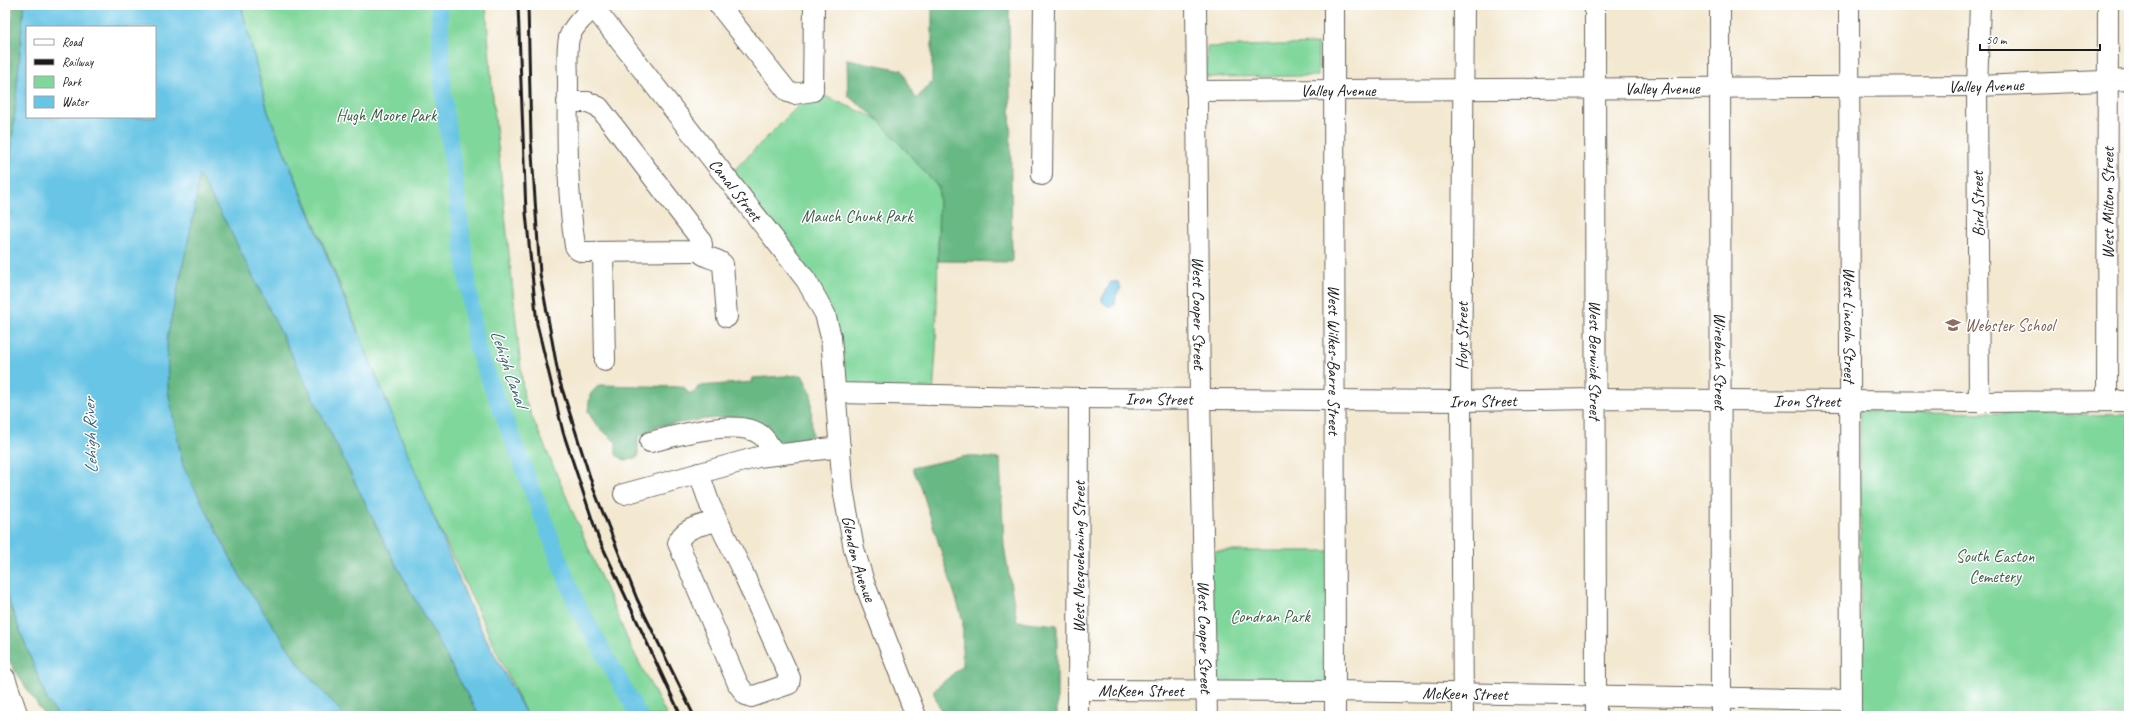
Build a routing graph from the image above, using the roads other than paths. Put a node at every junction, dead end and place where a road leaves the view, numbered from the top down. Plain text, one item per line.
1 (720, 5) edge
2 (814, 5) edge
3 (1044, 5) edge
4 (1196, 5) edge
5 (1334, 5) edge
6 (1464, 5) edge
7 (1595, 5) edge
8 (1720, 5) edge
9 (1849, 5) edge
10 (1980, 5) edge
11 (2108, 5) edge
12 (593, 6) edge
13 (2109, 80) junction
14 (2129, 80) edge
15 (1977, 86) junction
16 (1596, 87) junction
17 (1720, 87) junction
18 (1849, 87) junction
19 (1464, 88) junction
20 (1334, 89) junction
21 (1196, 91) junction
22 (567, 102) junction
23 (1042, 175) dead end
24 (698, 250) junction
25 (603, 252) junction
26 (727, 317) dead end
27 (605, 361) dead end
28 (836, 393) junction
29 (1080, 398) junction
30 (1200, 398) junction
31 (1333, 399) junction
32 (1596, 399) junction
33 (1721, 400) junction
34 (1461, 401) junction
35 (2107, 401) junction
36 (2129, 401) edge
37 (1850, 402) junction
38 (1979, 402) junction
39 (650, 442) dead end
40 (840, 447) junction
41 (776, 455) junction
42 (699, 473) junction
43 (624, 494) dead end
44 (717, 521) junction
45 (5, 678) edge
46 (1078, 690) junction
47 (1207, 690) junction
48 (1334, 691) junction
49 (1463, 694) junction
50 (1596, 696) junction
51 (1721, 707) edge
52 (1851, 708) edge
53 (18, 716) edge
54 (916, 716) edge
55 (1078, 716) edge
56 (1207, 716) edge
57 (1334, 716) edge
58 (1463, 716) edge
59 (1596, 716) edge

1 - 2 street
3 - 23 street
4 - 21 street, West Cooper Street
5 - 20 street, West Wilkes-Barre Street
6 - 19 street, Hoyt Street
7 - 16 street, West Berwick Street
8 - 17 street, Wirebach Street
9 - 18 street, West Lincoln Street
10 - 15 street, Bird Street
11 - 13 street, West Milton Street
12 - 22 street
12 - 28 street, Canal Street
13 - 14 street, Valley Avenue
13 - 15 street, Valley Avenue
13 - 35 street, West Milton Street
15 - 18 street, Valley Avenue
15 - 38 street, Bird Street
16 - 17 street, Valley Avenue
16 - 19 street, Valley Avenue
16 - 32 street, West Berwick Street
17 - 18 street, Valley Avenue
17 - 33 street, Wirebach Street
18 - 37 street, West Lincoln Street
19 - 20 street, Valley Avenue
19 - 34 street, Hoyt Street
20 - 21 street, Valley Avenue
20 - 31 street, West Wilkes-Barre Street
21 - 30 street, West Cooper Street
22 - 24 street
22 - 25 street
24 - 25 street
24 - 26 street
25 - 27 street
28 - 29 street, Iron Street
28 - 40 street, Glendon Avenue
29 - 30 street, Iron Street
29 - 46 street, West Nesquehoning Street
30 - 31 street, Iron Street
30 - 47 street, West Cooper Street
31 - 34 street, Iron Street
31 - 48 street, West Wilkes-Barre Street
32 - 33 street, Iron Street
32 - 34 street, Iron Street
32 - 50 street, West Berwick Street
33 - 37 street, Iron Street
33 - 51 street, Wirebach Street
34 - 49 street, Hoyt Street
35 - 36 street, Iron Street
35 - 38 street, Iron Street
37 - 38 street, Iron Street
37 - 52 street, West Lincoln Street
39 - 41 street
40 - 41 street
40 - 54 street, Glendon Avenue
41 - 42 street
42 - 43 street
42 - 44 street
44 - 44 street
45 - 53 street
46 - 47 street, McKeen Street
46 - 55 street, West Nesquehoning Street
47 - 48 street, McKeen Street
47 - 56 street, West Cooper Street
48 - 49 street, McKeen Street
48 - 57 street, West Wilkes-Barre Street
49 - 50 street, McKeen Street
49 - 58 street, Hoyt Street
50 - 51 street, McKeen Street
50 - 59 street, West Berwick Street
51 - 52 street, McKeen Street

